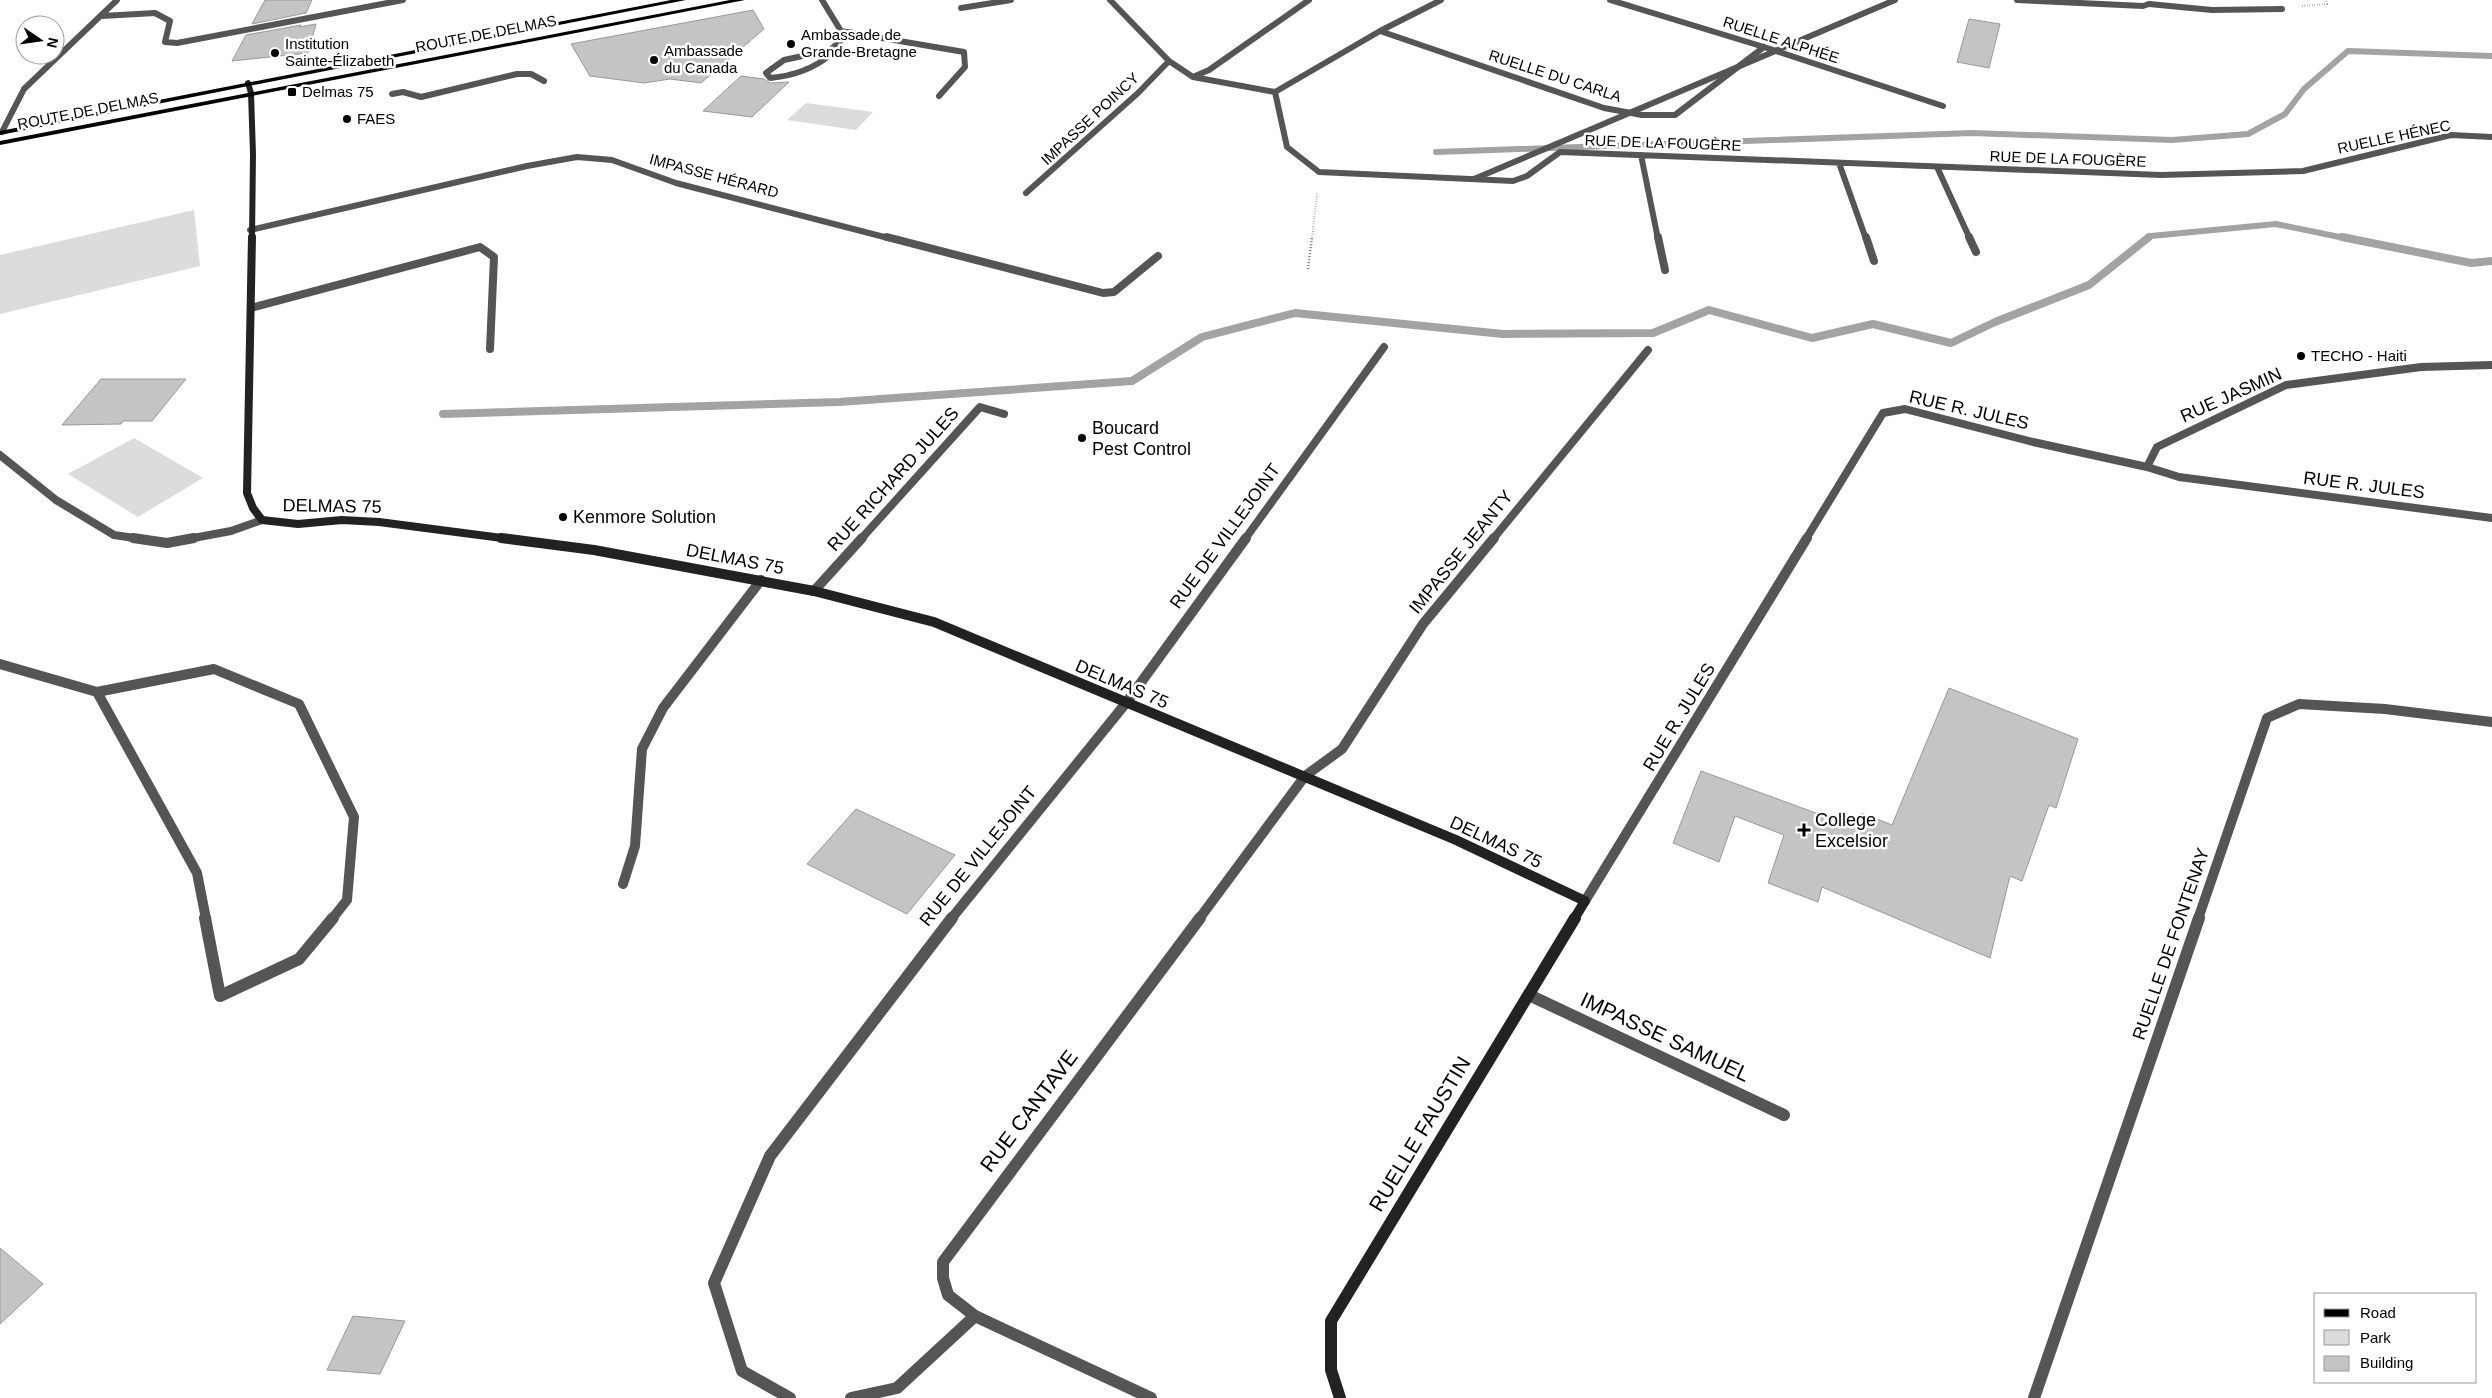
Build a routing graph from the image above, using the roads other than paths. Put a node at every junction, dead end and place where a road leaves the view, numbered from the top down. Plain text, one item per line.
1 (117, 0) edge
2 (403, 0) edge
3 (682, 0) edge
4 (741, 0) edge
5 (822, 0) edge
6 (1011, 0) edge
7 (1110, 0) edge
8 (1308, 0) edge
9 (1442, 0) edge
10 (1610, 0) edge
11 (1895, 0) edge
12 (2017, 0) edge
13 (2141, 0) edge
14 (2149, 4) junction
15 (960, 8) dead end
16 (2282, 10) road end
17 (102, 16) junction
18 (1380, 31) junction
19 (850, 32) junction
20 (1764, 47) junction
21 (830, 50) junction
22 (1169, 61) junction
23 (1193, 77) junction
24 (544, 81) dead end
25 (248, 83) junction
26 (1274, 92) junction
27 (251, 93) junction
28 (392, 94) dead end
29 (939, 96) dead end
30 (1943, 106) dead end
31 (1, 132) edge
32 (2492, 137) edge
33 (0, 143) edge
34 (1641, 155) junction
35 (1839, 163) junction
36 (1937, 167) junction
37 (2303, 170) joint
38 (1474, 179) junction
39 (1026, 193) dead end
40 (250, 230) junction
41 (1976, 252) dead end
42 (1158, 256) dead end
43 (1874, 261) dead end
44 (1665, 270) dead end
45 (251, 308) junction
46 (1384, 347) dead end
47 (490, 349) dead end
48 (1648, 350) dead end
49 (2492, 365) edge
50 (1004, 414) dead end
51 (0, 455) edge
52 (2147, 467) junction
53 (2492, 518) edge
54 (262, 520) junction
55 (761, 580) junction
56 (814, 591) junction
57 (0, 664) edge
58 (97, 692) junction
59 (1126, 703) junction
60 (2492, 722) edge
61 (1305, 776) junction
62 (623, 884) dead end
63 (1586, 901) junction
64 (1529, 995) junction
65 (1784, 1115) dead end
66 (975, 1316) junction
67 (790, 1398) edge
68 (851, 1398) edge
69 (1151, 1398) edge
70 (1340, 1398) edge
71 (2034, 1398) edge

1 - 17 street
2 - 17 street
3 - 25 main road, ROUTE DE DELMAS
4 - 27 main road, ROUTE DE DELMAS
5 - 19 street
6 - 15 street
7 - 22 street
8 - 23 street
9 - 18 street
10 - 20 street, RUELLE ALPHÉE
11 - 38 street
12 - 14 street
13 - 14 street
14 - 16 street
17 - 31 street
18 - 20 street, RUELLE DU CARLA
18 - 26 street
19 - 21 street
19 - 29 street
20 - 30 street, RUELLE ALPHÉE
21 - 21 street
22 - 23 street
22 - 39 street, IMPASSE POINCY
23 - 26 street
24 - 28 street
25 - 27 street, DELMAS 75
25 - 31 main road, ROUTE DE DELMAS
26 - 38 street, RUE DE LA FOUGÈRE
27 - 33 main road, ROUTE DE DELMAS
27 - 40 street, DELMAS 75
32 - 37 street, RUELLE HÉNEC
34 - 35 street, RUE DE LA FOUGÈRE
34 - 38 street, RUE DE LA FOUGÈRE
34 - 44 street
35 - 36 street, RUE DE LA FOUGÈRE
35 - 43 street
36 - 37 street, RUE DE LA FOUGÈRE
36 - 41 street
40 - 42 street, IMPASSE HÉRARD
40 - 45 street, DELMAS 75
45 - 47 street
45 - 54 street, DELMAS 75
46 - 59 street, RUE DE VILLEJOINT
48 - 61 street, IMPASSE JEANTY
49 - 52 street, RUE JASMIN
50 - 56 street, RUE RICHARD JULES
51 - 54 street
52 - 53 street, RUE R. JULES
52 - 63 street, RUE R. JULES
54 - 55 street, DELMAS 75
55 - 56 street, DELMAS 75
55 - 62 street
56 - 59 street, DELMAS 75
57 - 58 street
58 - 58 street
59 - 61 street, DELMAS 75
59 - 67 street, RUE DE VILLEJOINT
60 - 71 street, RUELLE DE FONTENAY
61 - 63 street, DELMAS 75
61 - 66 street, RUE CANTAVE
63 - 64 street, RUELLE FAUSTIN
64 - 65 street, IMPASSE SAMUEL
64 - 70 street, RUELLE FAUSTIN
66 - 68 street
66 - 69 street, RUE CANTAVE

